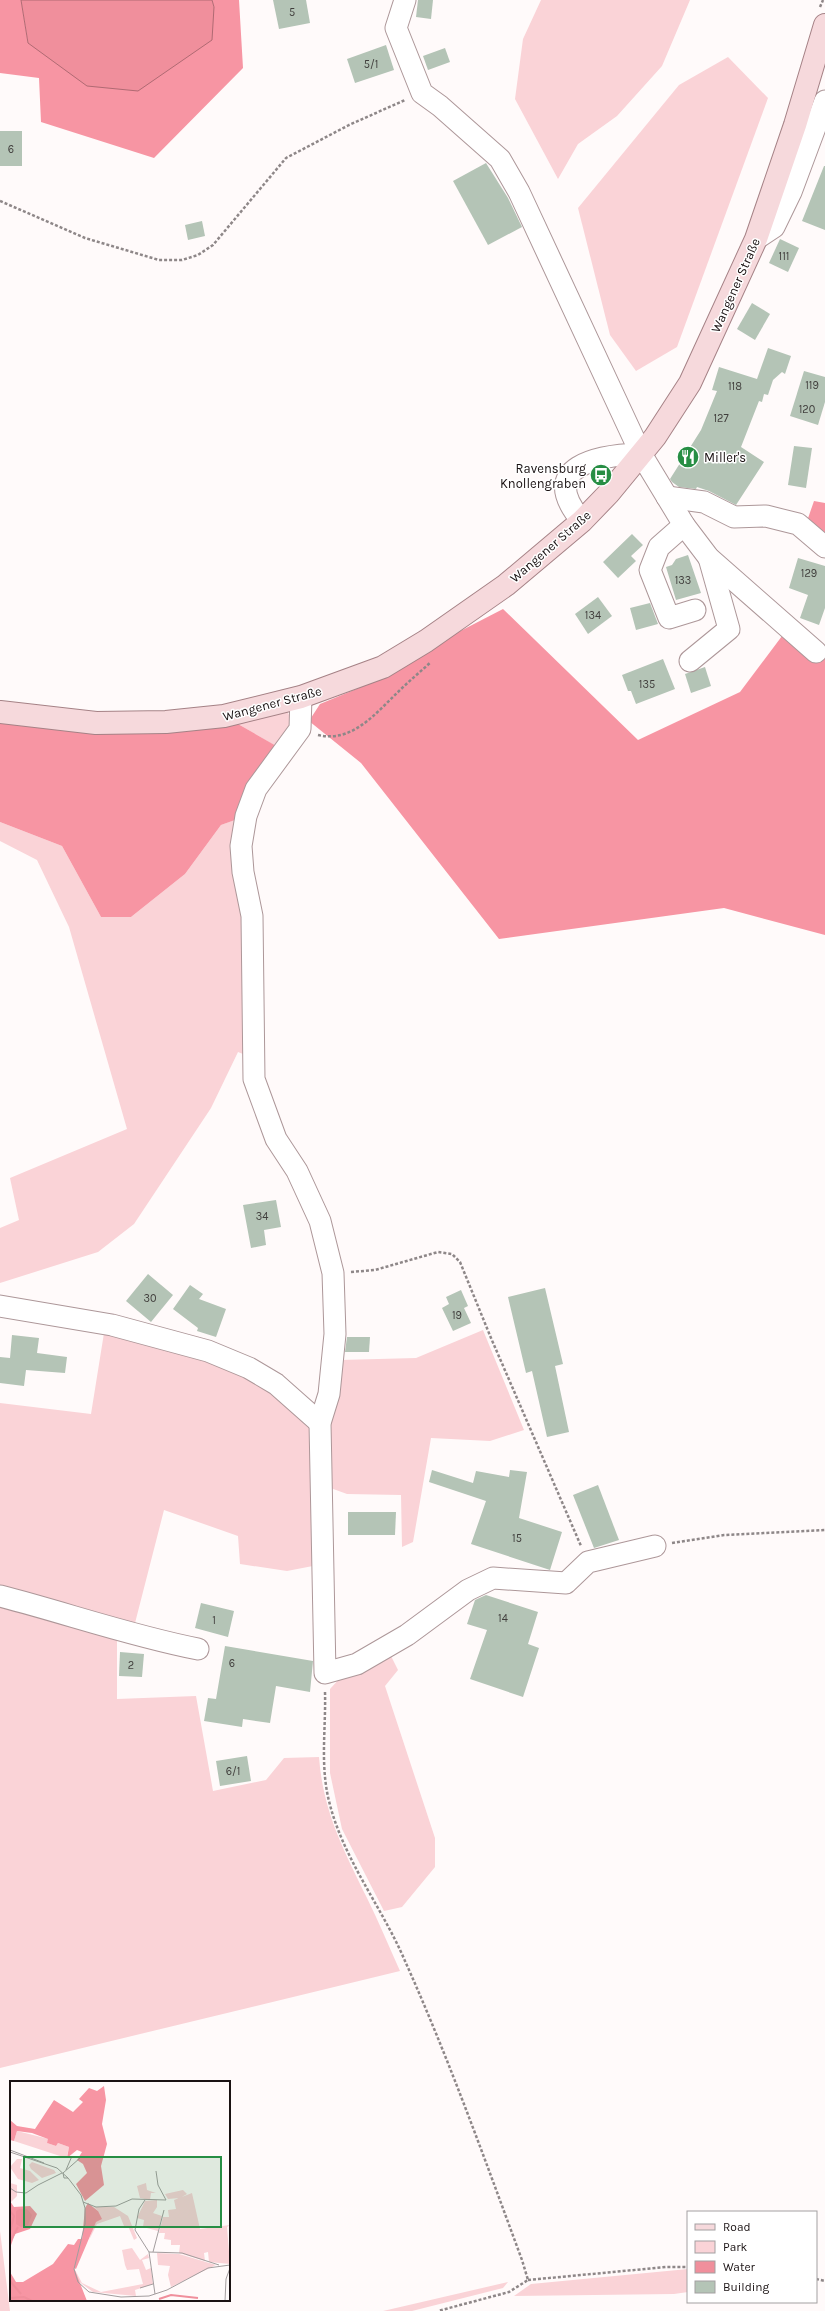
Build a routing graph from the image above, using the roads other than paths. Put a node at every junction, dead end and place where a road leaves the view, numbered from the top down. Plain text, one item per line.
1 (405, 0) edge
2 (825, 25) edge
3 (825, 101) edge
4 (756, 239) junction
5 (642, 454) junction
6 (667, 497) junction
7 (582, 521) junction
8 (684, 525) junction
9 (825, 547) edge
10 (709, 558) junction
11 (695, 610) dead end
12 (816, 652) dead end
13 (690, 661) dead end
14 (301, 697) junction
15 (0, 712) edge
16 (0, 1306) edge
17 (320, 1423) junction
18 (655, 1546) road end
19 (0, 1596) edge
20 (198, 1649) dead end

1 - 5 street
2 - 4 main road, Wangener Straße
3 - 4 street
4 - 5 main road, Wangener Straße
5 - 6 street
5 - 7 main road, Wangener Straße
5 - 7 street
6 - 8 street
6 - 9 street
7 - 14 main road, Wangener Straße
8 - 10 street
8 - 11 street
10 - 12 street
10 - 13 street
14 - 15 main road, Wangener Straße
14 - 17 street
16 - 17 street
17 - 18 street
19 - 20 street

